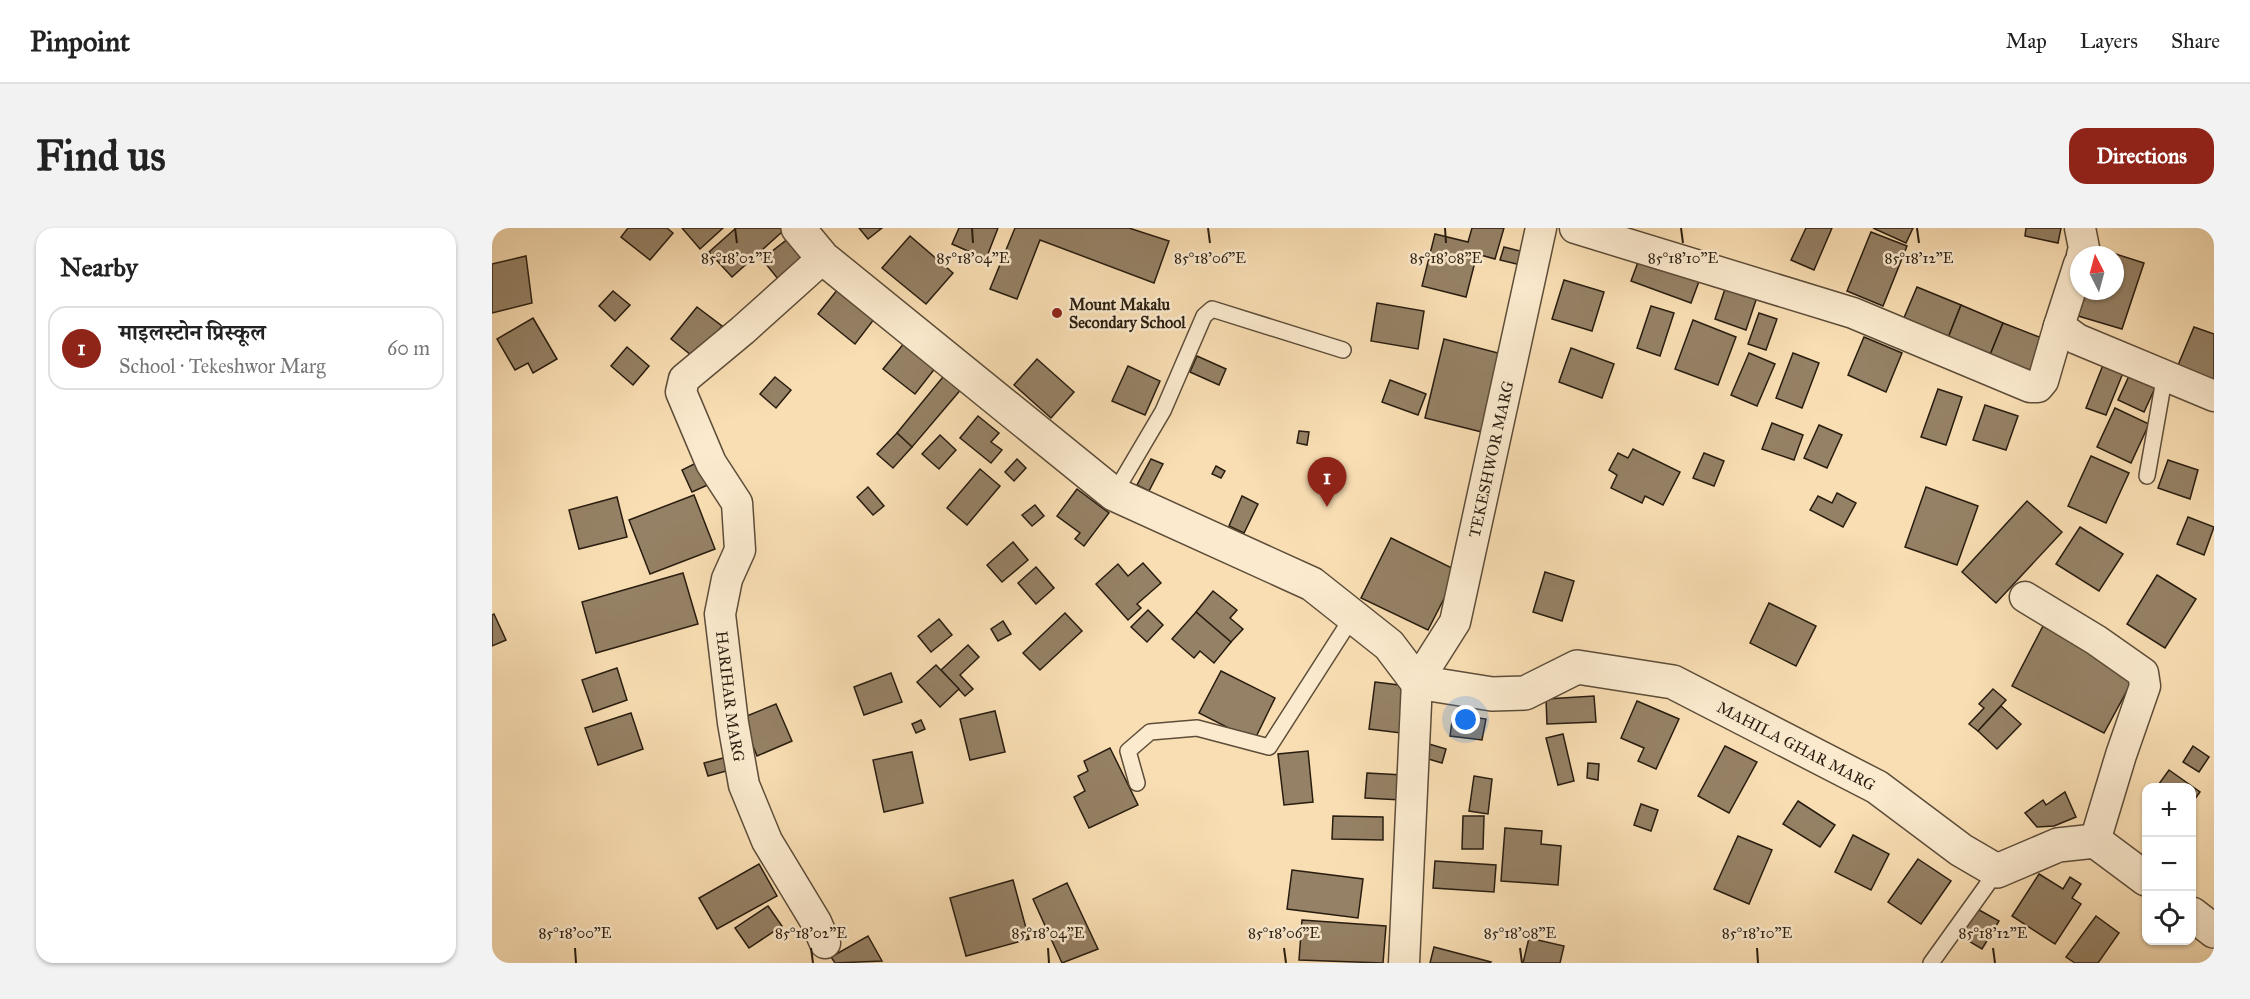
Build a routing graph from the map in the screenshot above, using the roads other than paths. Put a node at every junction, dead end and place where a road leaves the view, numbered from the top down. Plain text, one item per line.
1 (798, 228) edge
2 (1541, 228) edge
3 (1575, 228) edge
4 (2080, 228) edge
5 (2084, 246) edge
6 (823, 258) junction
7 (2070, 293) edge
8 (2060, 326) junction
9 (1343, 350) dead end
10 (2165, 374) junction
11 (2214, 396) edge
12 (2147, 476) dead end
13 (1114, 494) junction
14 (2025, 597) dead end
15 (1353, 616) junction
16 (1417, 682) junction
17 (1137, 783) dead end
18 (2095, 841) junction
19 (1997, 871) junction
20 (2142, 876) edge
21 (2196, 917) edge
22 (2214, 932) edge
23 (825, 942) dead end
24 (1404, 963) edge
25 (1931, 963) edge

1 - 6 street
2 - 16 street, TEKESHWOR MARG
3 - 8 street
4 - 5 street
6 - 13 street
6 - 23 street, HARIHAR MARG
7 - 8 street
8 - 10 street
9 - 13 lane
10 - 11 street
10 - 12 lane
13 - 15 street
14 - 18 street
15 - 16 street
15 - 17 lane
16 - 19 street, MAHILA GHAR MARG
16 - 24 street
18 - 19 street
18 - 20 street
19 - 25 lane
21 - 22 street

